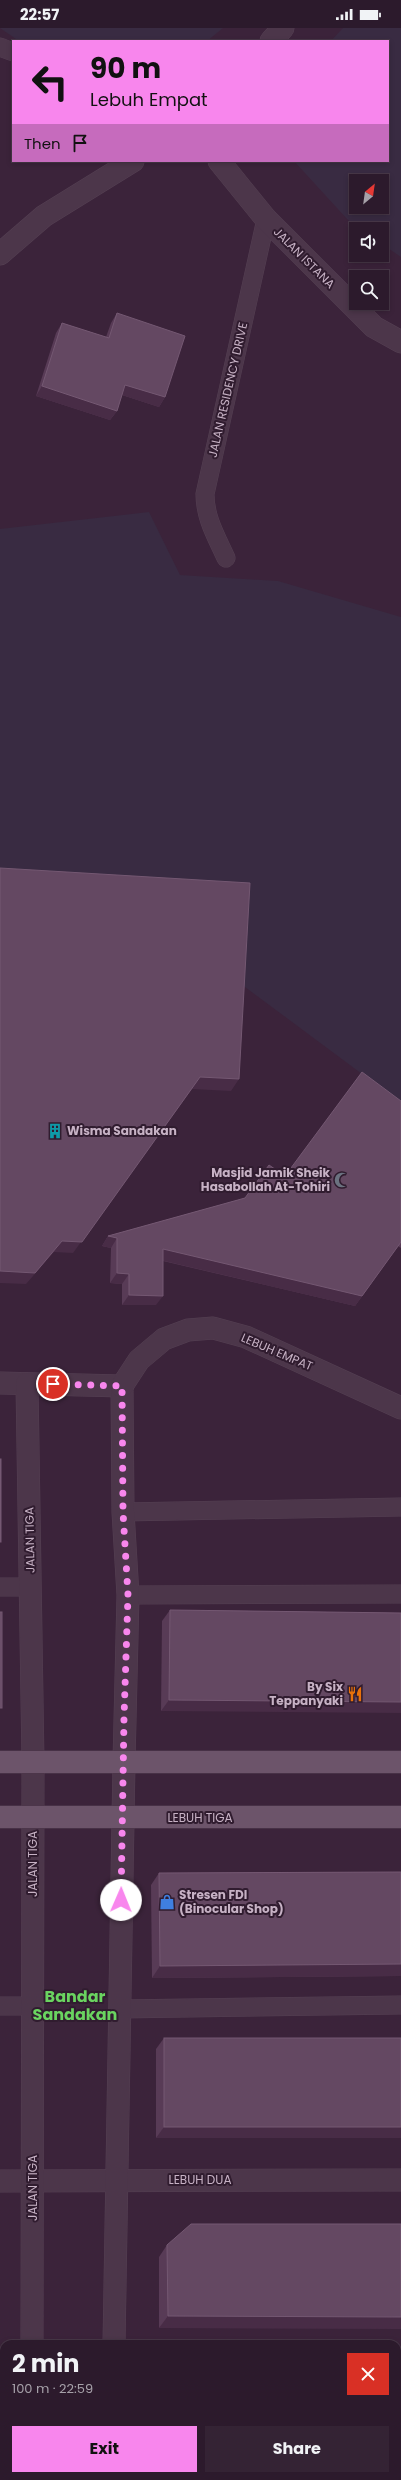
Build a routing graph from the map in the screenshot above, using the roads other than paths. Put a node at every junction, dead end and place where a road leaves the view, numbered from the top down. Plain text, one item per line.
1 (283, 28) edge
2 (272, 40) edge
3 (0, 47) edge
4 (12, 52) edge
5 (131, 162) edge
6 (220, 162) edge
7 (266, 219) junction
8 (0, 254) edge
9 (401, 342) edge
10 (226, 558) dead end
11 (0, 1383) edge
12 (27, 1384) junction
13 (122, 1386) junction
14 (401, 1408) edge
15 (401, 1507) edge
16 (123, 1512) junction
17 (0, 1587) edge
18 (30, 1587) junction
19 (401, 1594) edge
20 (128, 1595) junction
21 (0, 1762) edge
22 (34, 1762) junction
23 (124, 1762) junction
24 (401, 1762) edge
25 (0, 1817) edge
26 (123, 1817) junction
27 (401, 1817) edge
28 (33, 1818) junction
29 (401, 2005) edge
30 (0, 2006) edge
31 (33, 2006) junction
32 (120, 2009) junction
33 (117, 2180) junction
34 (401, 2180) edge
35 (0, 2181) edge
36 (33, 2181) junction
37 (32, 2340) edge
38 (114, 2340) edge

1 - 2 street
3 - 4 lane
5 - 8 street
6 - 7 street, JALAN ISTANA
7 - 9 street, JALAN ISTANA
7 - 10 lane, JALAN RESIDENCY DRIVE
11 - 12 street
12 - 13 street
12 - 18 street, JALAN TIGA
13 - 14 street, LEBUH EMPAT
13 - 16 street
15 - 16 lane
16 - 20 street
17 - 18 lane
18 - 22 street, JALAN TIGA
19 - 20 lane
20 - 23 street
21 - 22 main road
22 - 23 main road
22 - 28 street, JALAN TIGA
23 - 24 main road
23 - 26 street
25 - 28 main road, LEBUH TIGA
26 - 27 main road, LEBUH TIGA
26 - 28 main road, LEBUH TIGA
26 - 32 street
28 - 31 street, JALAN TIGA
29 - 32 lane
30 - 31 lane
31 - 36 street, JALAN TIGA
32 - 33 street
33 - 34 street, LEBUH DUA
33 - 36 street, LEBUH DUA
33 - 38 street
35 - 36 street, LEBUH DUA
36 - 37 street, JALAN TIGA

